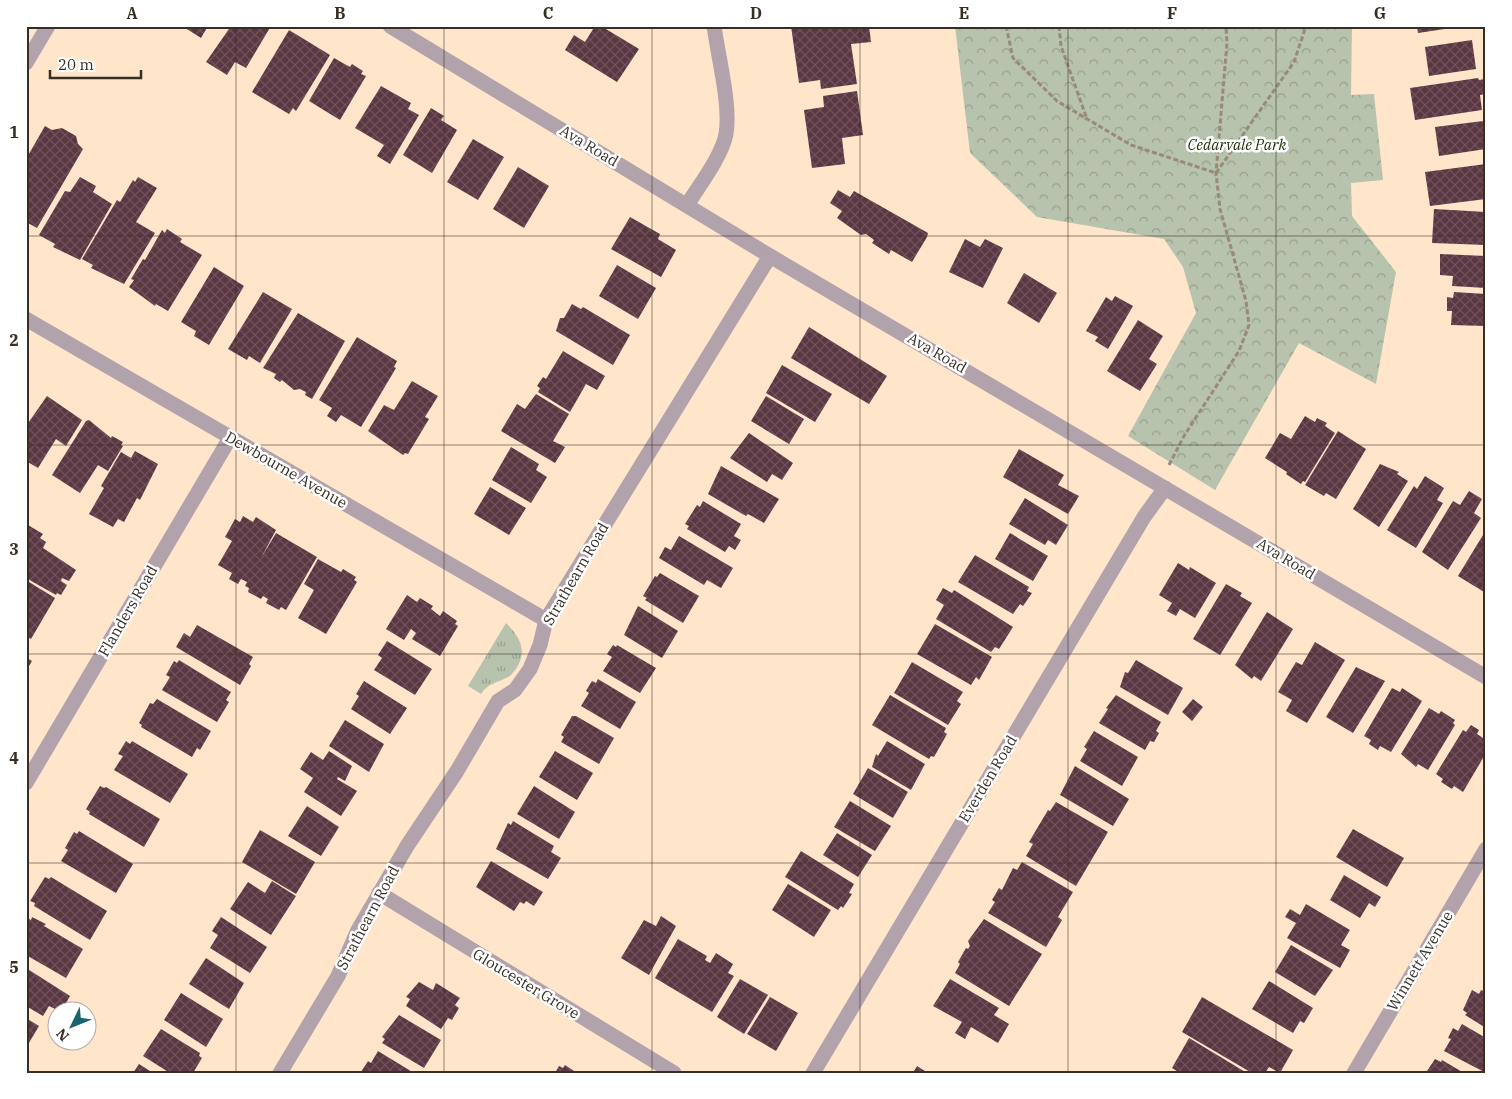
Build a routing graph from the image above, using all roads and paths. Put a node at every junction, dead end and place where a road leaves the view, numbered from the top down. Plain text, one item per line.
1 (48, 26) edge
2 (390, 26) edge
3 (714, 26) edge
4 (1006, 26) edge
5 (1059, 26) edge
6 (1226, 26) edge
7 (1306, 26) edge
8 (26, 64) edge
9 (1086, 119) junction
10 (1216, 173) junction
11 (687, 205) junction
12 (770, 256) junction
13 (26, 319) edge
14 (230, 438) junction
15 (1165, 488) junction
16 (546, 620) junction
17 (1486, 677) edge
18 (26, 783) edge
19 (1486, 849) edge
20 (379, 893) junction
21 (280, 1073) edge
22 (674, 1073) edge
23 (813, 1073) edge
24 (1354, 1073) edge

1 - 8 street
2 - 11 street, Ava Road
3 - 11 street
4 - 9 path
5 - 9 path
6 - 10 path
7 - 10 path
9 - 10 path
10 - 15 path
11 - 12 street, Ava Road
12 - 15 street, Ava Road
12 - 16 street, Strathearn Road
13 - 14 street, Dewbourne Avenue
14 - 16 street, Dewbourne Avenue
14 - 18 street, Flanders Road
15 - 17 street, Ava Road
15 - 23 street, Everden Road
16 - 20 street, Strathearn Road
19 - 24 street, Winnett Avenue
20 - 21 street, Strathearn Road
20 - 22 street, Gloucester Grove

